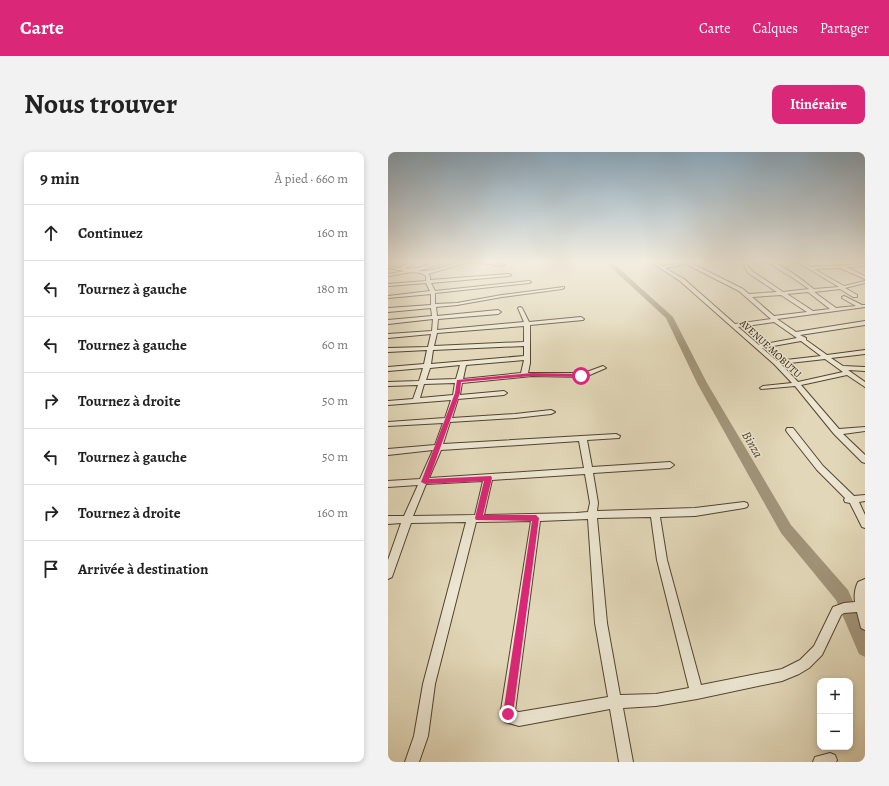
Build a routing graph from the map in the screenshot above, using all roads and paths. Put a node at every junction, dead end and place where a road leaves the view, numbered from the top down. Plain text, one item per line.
1 (397, 290) edge
2 (448, 290) edge
3 (543, 290) edge
4 (694, 290) edge
5 (741, 290) edge
6 (777, 290) edge
7 (815, 290) edge
8 (847, 290) edge
9 (811, 291) junction
10 (433, 292) junction
11 (782, 294) junction
12 (399, 296) junction
13 (748, 296) junction
14 (854, 296) dead end
15 (388, 297) edge
16 (844, 297) dead end
17 (433, 306) junction
18 (862, 306) edge
19 (520, 308) dead end
20 (391, 309) edge
21 (835, 310) junction
22 (498, 312) dead end
23 (812, 313) junction
24 (435, 318) junction
25 (581, 319) dead end
26 (775, 319) junction
27 (388, 321) edge
28 (865, 323) edge
29 (527, 324) junction
30 (734, 326) junction
31 (434, 331) junction
32 (796, 334) junction
33 (388, 336) edge
34 (804, 340) junction
35 (526, 344) junction
36 (757, 347) junction
37 (431, 348) junction
38 (388, 350) edge
39 (865, 352) edge
40 (827, 357) junction
41 (527, 358) junction
42 (463, 364) junction
43 (776, 364) junction
44 (427, 366) junction
45 (603, 368) dead end
46 (842, 368) junction
47 (388, 369) edge
48 (865, 369) edge
49 (849, 373) junction
50 (524, 375) junction
51 (459, 381) junction
52 (422, 382) junction
53 (388, 384) edge
54 (797, 384) junction
55 (865, 385) edge
56 (762, 388) dead end
57 (504, 393) dead end
58 (455, 397) junction
59 (416, 401) junction
60 (388, 403) edge
61 (552, 412) dead end
62 (447, 420) junction
63 (388, 424) edge
64 (865, 429) edge
65 (790, 430) dead end
66 (837, 432) junction
67 (616, 436) dead end
68 (582, 439) junction
69 (438, 447) junction
70 (388, 452) edge
71 (865, 460) edge
72 (670, 465) dead end
73 (587, 470) junction
74 (488, 478) junction
75 (425, 482) junction
76 (388, 484) edge
77 (865, 498) edge
78 (850, 500) junction
79 (744, 505) dead end
80 (655, 514) junction
81 (592, 515) junction
82 (408, 518) junction
83 (475, 518) junction
84 (536, 518) junction
85 (388, 520) edge
86 (865, 524) edge
87 (388, 574) edge
88 (865, 584) edge
89 (853, 607) junction
90 (865, 624) edge
91 (697, 693) junction
92 (615, 702) junction
93 (412, 762) edge
94 (626, 762) edge

1 - 12 street
2 - 10 street
3 - 17 street
4 - 30 street, AVENUE MOBUTU
5 - 13 street
6 - 11 street
7 - 9 street
8 - 14 street
9 - 11 street
9 - 21 street
10 - 12 street
10 - 17 street
11 - 13 street
11 - 23 street
12 - 15 street
12 - 20 street
13 - 26 street
16 - 18 street
17 - 20 street
17 - 24 street
18 - 21 street
19 - 29 street
20 - 27 street
21 - 23 street
22 - 24 street
23 - 26 street
24 - 27 street
24 - 31 street
25 - 29 street
26 - 30 street
26 - 32 street
28 - 32 street
29 - 31 street
29 - 35 street
30 - 36 street, AVENUE MOBUTU
31 - 33 street
31 - 37 street
32 - 34 street
34 - 36 street
34 - 40 street
35 - 37 street
35 - 41 street
36 - 43 street, AVENUE MOBUTU
37 - 38 street
37 - 44 street
39 - 40 street
40 - 43 street
40 - 46 street
41 - 42 street
41 - 50 street
42 - 44 street
42 - 51 street
43 - 54 street, AVENUE MOBUTU
44 - 47 street
44 - 52 street
45 - 50 street
46 - 48 street
46 - 49 street
49 - 54 street
49 - 55 street
50 - 51 street
51 - 52 street
51 - 58 street
52 - 53 street
52 - 59 street
54 - 56 street
54 - 66 street, AVENUE MOBUTU
57 - 58 street
58 - 59 street
58 - 62 street
59 - 60 street
61 - 62 street
62 - 63 street
62 - 69 street
64 - 66 street
65 - 78 street
66 - 71 street, AVENUE MOBUTU
67 - 68 street
68 - 69 street
68 - 73 street
69 - 70 street
69 - 75 street
72 - 73 street
73 - 74 street
73 - 81 street
74 - 75 street
74 - 83 street
75 - 76 street
75 - 82 street
77 - 78 street
78 - 86 street
79 - 80 street
80 - 81 street
80 - 91 street
81 - 84 street
81 - 92 street
82 - 83 street
82 - 85 street
82 - 87 street
83 - 84 street
83 - 93 street
84 - 92 street
88 - 89 street
89 - 90 street
89 - 91 street
91 - 92 street
92 - 94 street

